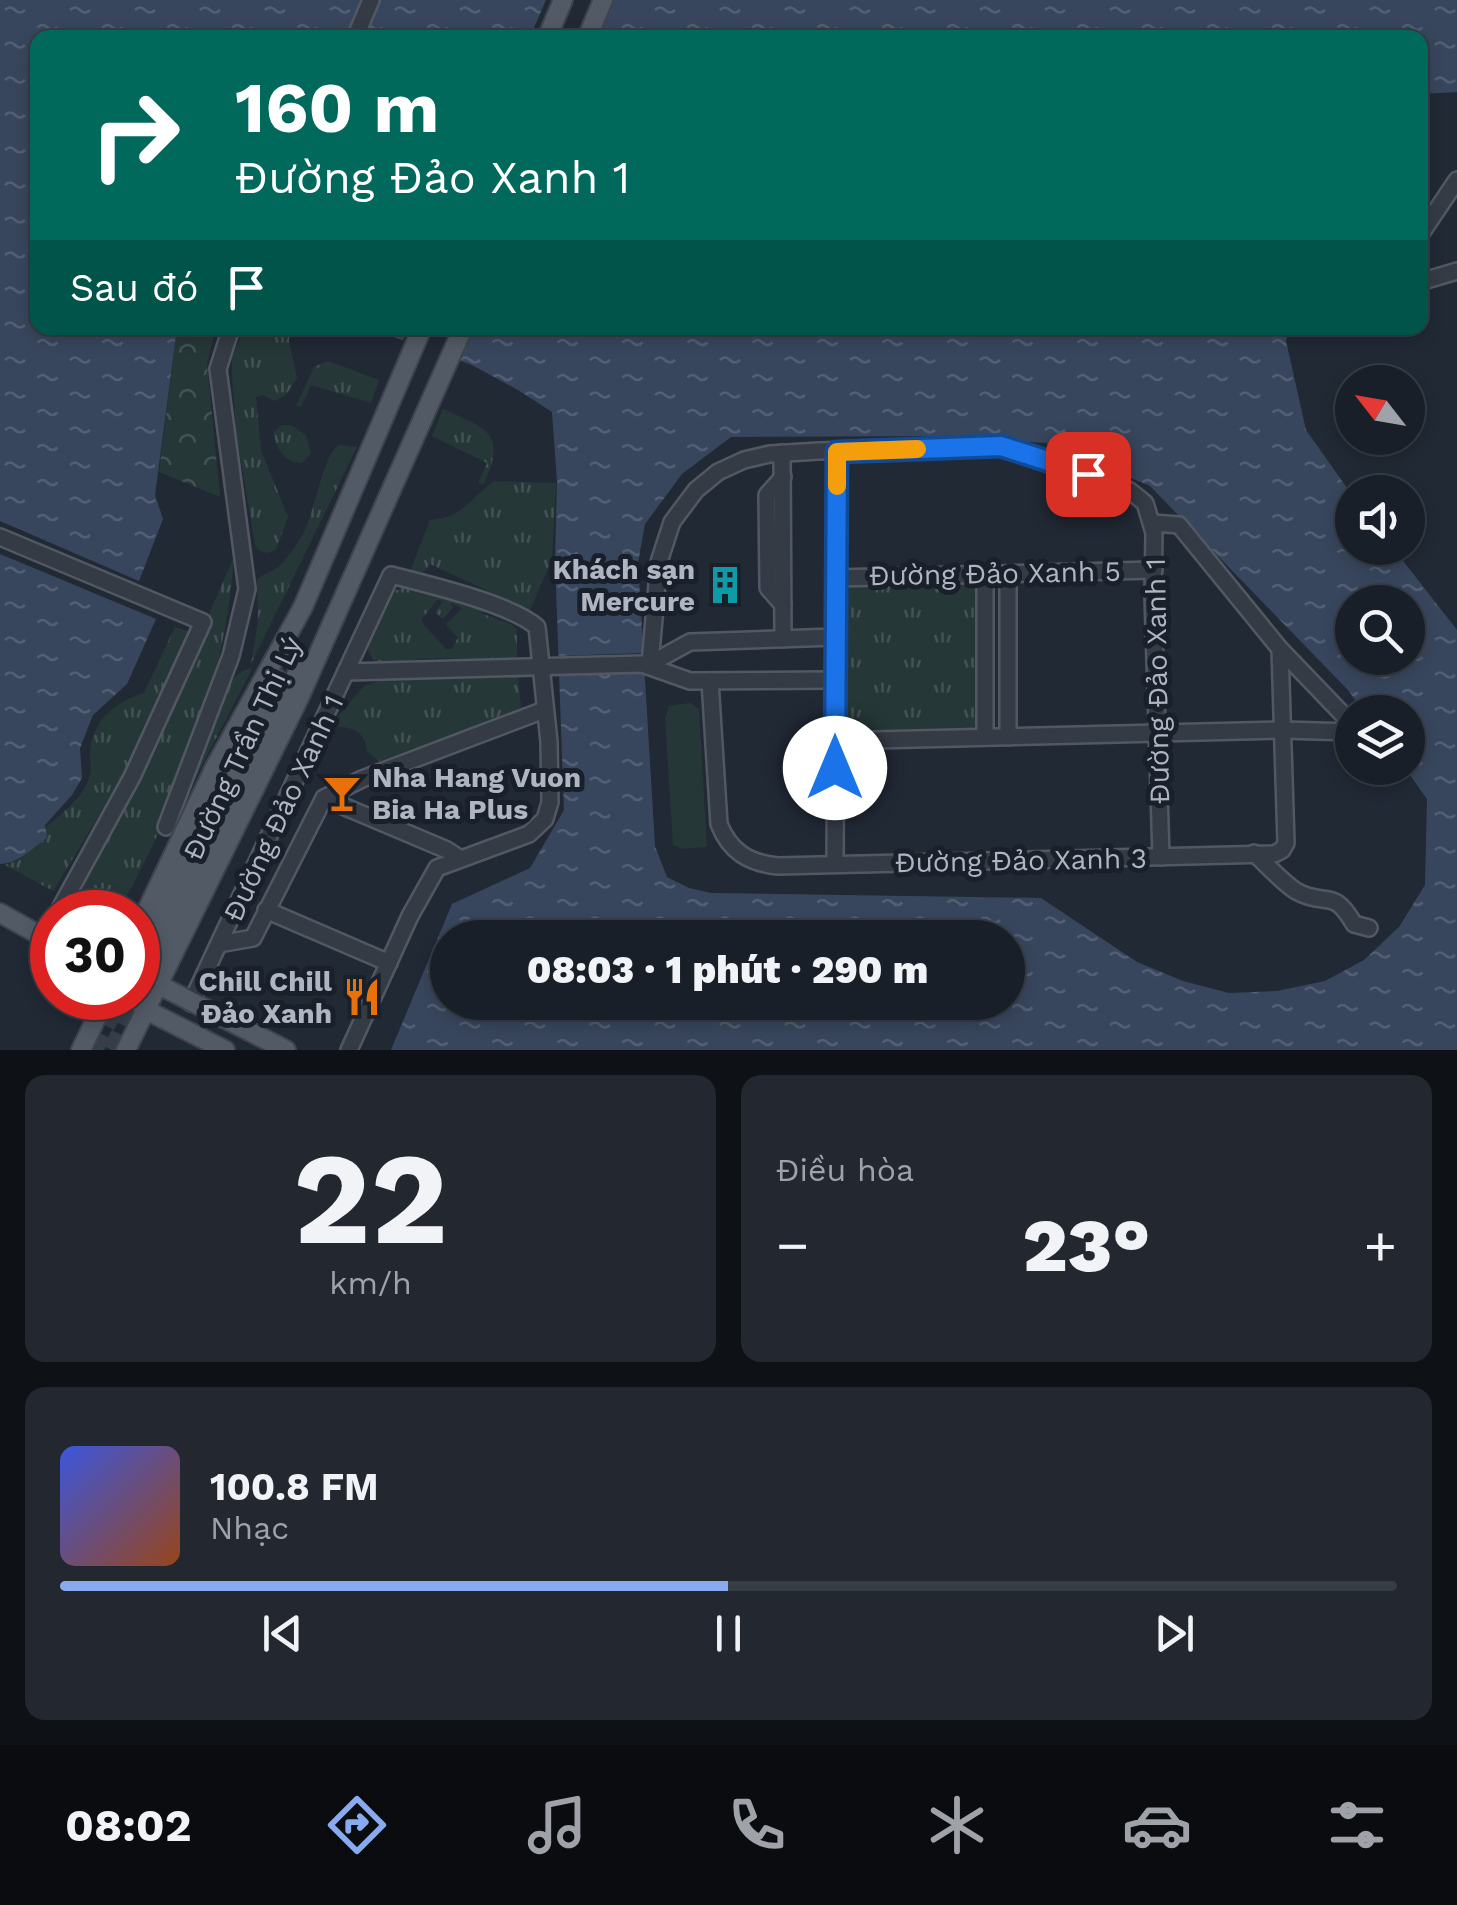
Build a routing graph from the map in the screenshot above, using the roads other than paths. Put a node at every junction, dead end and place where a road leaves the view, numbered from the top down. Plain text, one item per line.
1 (371, 0) edge
2 (562, 0) edge
3 (603, 0) edge
4 (358, 30) edge
5 (549, 30) edge
6 (590, 30) edge
7 (1457, 180) edge
8 (1428, 223) edge
9 (1457, 272) edge
10 (1428, 280) edge
11 (229, 335) edge
12 (419, 335) edge
13 (459, 335) edge
14 (837, 452) junction
15 (782, 453) junction
16 (1153, 523) junction
17 (0, 537) edge
18 (1154, 570) junction
19 (985, 574) junction
20 (1008, 574) junction
21 (835, 578) junction
22 (302, 607) junction
23 (334, 616) junction
24 (835, 637) junction
25 (783, 639) junction
26 (1280, 648) junction
27 (646, 664) junction
28 (539, 665) junction
29 (346, 672) junction
30 (835, 680) junction
31 (710, 681) junction
32 (1335, 706) edge
33 (544, 710) junction
34 (1283, 730) junction
35 (1335, 732) edge
36 (1156, 734) junction
37 (1008, 737) junction
38 (984, 738) junction
39 (835, 741) junction
40 (324, 798) junction
41 (166, 827) dead end
42 (1254, 853) junction
43 (1161, 857) junction
44 (459, 858) junction
45 (835, 864) junction
46 (70, 890) edge
47 (157, 890) edge
48 (266, 910) junction
49 (0, 913) edge
50 (30, 926) edge
51 (1369, 928) dead end
52 (160, 932) edge
53 (160, 935) edge
54 (220, 944) junction
55 (389, 962) junction
56 (160, 984) edge
57 (160, 987) edge
58 (191, 1003) junction
59 (160, 1015) edge
60 (95, 1020) edge
61 (135, 1020) edge
62 (81, 1050) edge
63 (126, 1050) edge
64 (225, 1050) edge
65 (286, 1050) edge
66 (349, 1050) edge

1 - 4 street
2 - 5 main road
3 - 6 main road
7 - 8 street
9 - 10 street
11 - 41 street
12 - 22 main road, Đường Trần Thị Lý
13 - 23 main road, Đường Trần Thị Lý
14 - 15 street, Đường Đảo Xanh 1
14 - 16 street, Đường Đảo Xanh 1
14 - 21 street
15 - 25 street
15 - 27 street, Đường Đảo Xanh 1
16 - 18 street, Đường Đảo Xanh 1
16 - 26 street
17 - 46 street
18 - 20 street, Đường Đảo Xanh 5
18 - 36 street, Đường Đảo Xanh 1
19 - 20 street, Đường Đảo Xanh 5
19 - 21 street, Đường Đảo Xanh 5
19 - 38 street
20 - 37 street
21 - 24 street
22 - 47 main road, Đường Trần Thị Lý
22 - 52 main road
23 - 53 main road
23 - 56 main road, Đường Trần Thị Lý
24 - 25 street, Đường Đảo Xanh 1
24 - 30 street
25 - 27 street, Đường Đảo Xanh 1
26 - 32 street
26 - 34 street
27 - 28 street, Đường Đảo Xanh 1
27 - 31 street, Đường Đảo Xanh 1
28 - 29 street, Đường Đảo Xanh 1
28 - 29 street
28 - 33 street
29 - 54 street, Đường Đảo Xanh 1
30 - 31 street, Đường Đảo Xanh 1
30 - 39 street
31 - 45 street, Đường Đảo Xanh 3
33 - 40 street
33 - 44 street
34 - 35 street
34 - 36 street
34 - 42 street
36 - 37 street
36 - 43 street, Đường Đảo Xanh 1
37 - 38 street
38 - 39 street
39 - 45 street
40 - 44 street
40 - 48 street
42 - 43 street, Đường Đảo Xanh 3
42 - 51 street
43 - 45 street, Đường Đảo Xanh 3
44 - 55 street
48 - 54 street
48 - 55 street
49 - 50 main road
54 - 58 street, Đường Đảo Xanh 1
55 - 66 street
57 - 58 main road
58 - 65 main road
59 - 64 main road
60 - 62 main road
61 - 63 main road, Đường Trần Thị Lý

